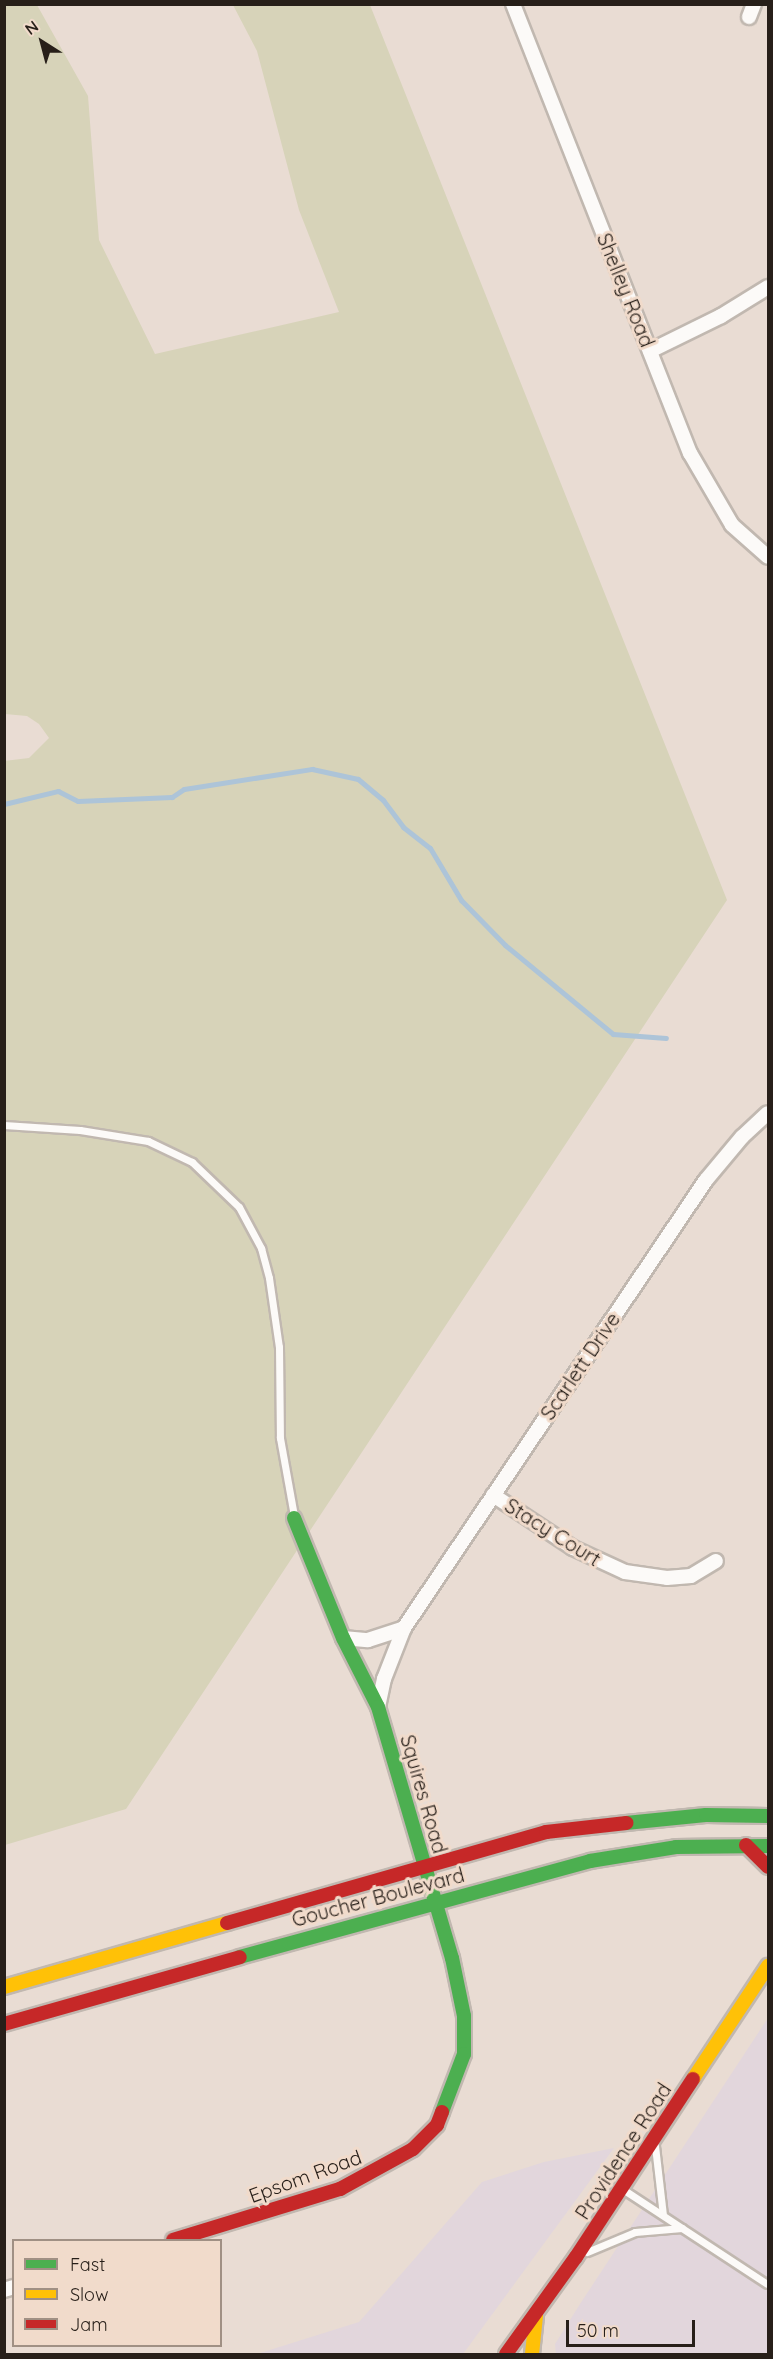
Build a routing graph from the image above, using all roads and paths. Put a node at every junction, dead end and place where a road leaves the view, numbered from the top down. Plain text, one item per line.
1 (513, 4) edge
2 (768, 287) edge
3 (650, 351) junction
4 (768, 557) edge
5 (768, 1113) edge
6 (4, 1125) edge
7 (494, 1495) junction
8 (294, 1518) joint
9 (716, 1561) dead end
10 (404, 1628) junction
11 (342, 1638) junction
12 (378, 1707) junction
13 (766, 1815) edge
14 (746, 1845) junction
15 (768, 1846) edge
16 (424, 1865) junction
17 (768, 1867) edge
18 (435, 1901) junction
19 (768, 1966) edge
20 (4, 1987) edge
21 (4, 2024) edge
22 (437, 2125) joint
23 (654, 2139) junction
24 (622, 2188) junction
25 (663, 2215) junction
26 (682, 2228) junction
27 (179, 2239) edge
28 (576, 2257) junction
29 (766, 2284) dead end
30 (536, 2313) junction
31 (506, 2354) edge
32 (532, 2355) edge

1 - 3 street, Shelley Road
2 - 3 street
3 - 4 street, Shelley Road
5 - 7 street, Scarlett Drive
6 - 8 lane
7 - 9 street, Stacy Court
7 - 10 street, Scarlett Drive
8 - 11 main road, Squires Road
10 - 11 street
10 - 12 street, Scarlett Drive
11 - 12 main road, Squires Road
12 - 16 main road, Squires Road
13 - 16 main road, Goucher Boulevard
14 - 15 main road, Goucher Boulevard
14 - 17 main road
14 - 18 main road, Goucher Boulevard
16 - 18 main road, Squires Road
16 - 20 main road, Goucher Boulevard
18 - 21 main road, Goucher Boulevard
18 - 22 main road, Squires Road
19 - 23 main road, Providence Road
22 - 27 main road, Epsom Road
23 - 24 main road, Providence Road
23 - 25 lane
24 - 25 lane
24 - 28 main road, Providence Road
25 - 26 lane
26 - 28 lane
26 - 29 lane
28 - 30 main road, Providence Road
30 - 31 main road, Providence Road
30 - 32 main road

